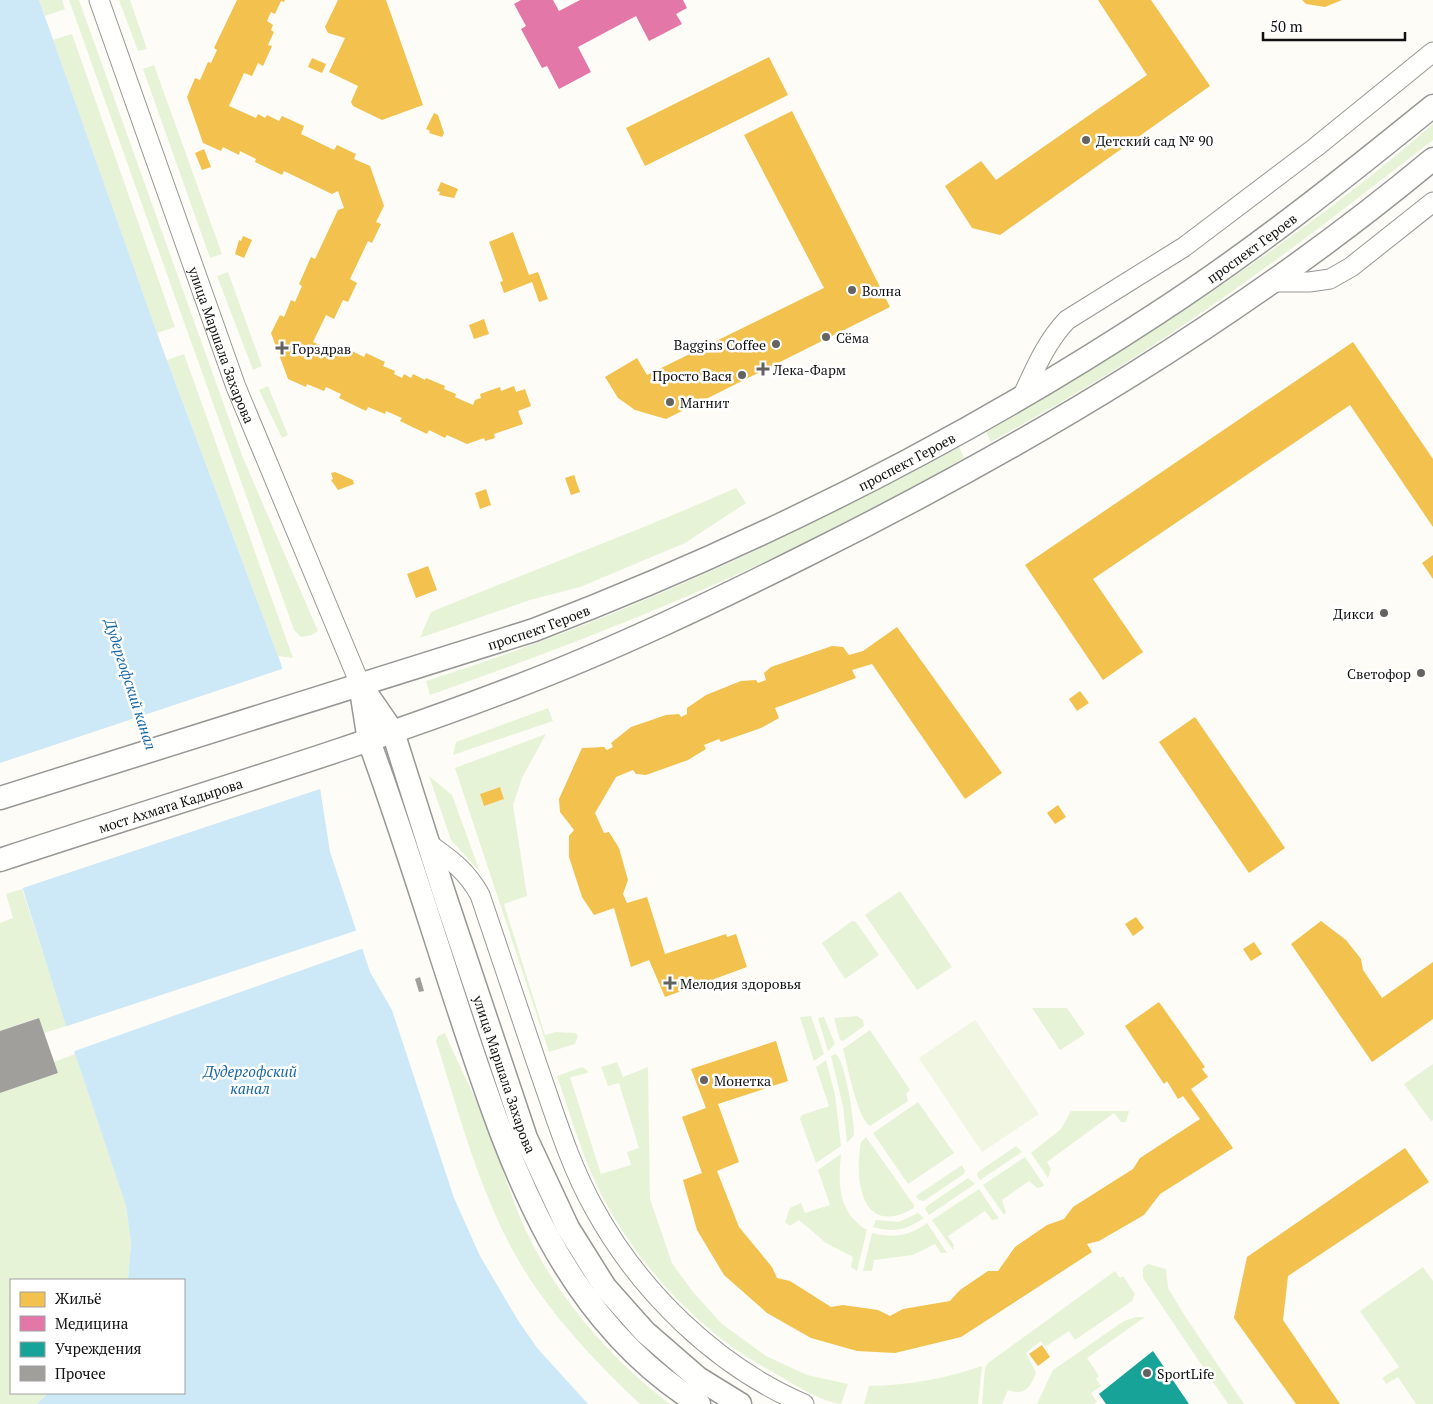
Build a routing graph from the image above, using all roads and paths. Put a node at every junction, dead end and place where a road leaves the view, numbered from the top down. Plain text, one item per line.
1 (99, 0) edge
2 (1433, 52) edge
3 (1433, 106) edge
4 (1433, 159) edge
5 (1433, 202) edge
6 (1272, 282) junction
7 (1022, 397) junction
8 (360, 684) junction
9 (393, 732) junction
10 (370, 741) junction
11 (0, 798) edge
12 (428, 844) junction
13 (2, 859) edge
14 (699, 1404) edge
15 (740, 1404) edge
16 (804, 1404) edge

1 - 8 street, улица Маршала Захарова
2 - 7 street
3 - 7 street, проспект Героев
4 - 6 street
5 - 6 street
6 - 9 street
7 - 8 street, проспект Героев
8 - 9 street, улица Маршала Захарова
8 - 10 street, улица Маршала Захарова
8 - 11 street, проспект Героев
9 - 10 street
9 - 12 street, улица Маршала Захарова
10 - 13 street, мост Ахмата Кадырова
10 - 14 street, улица Маршала Захарова
12 - 15 street, улица Маршала Захарова
12 - 16 street

